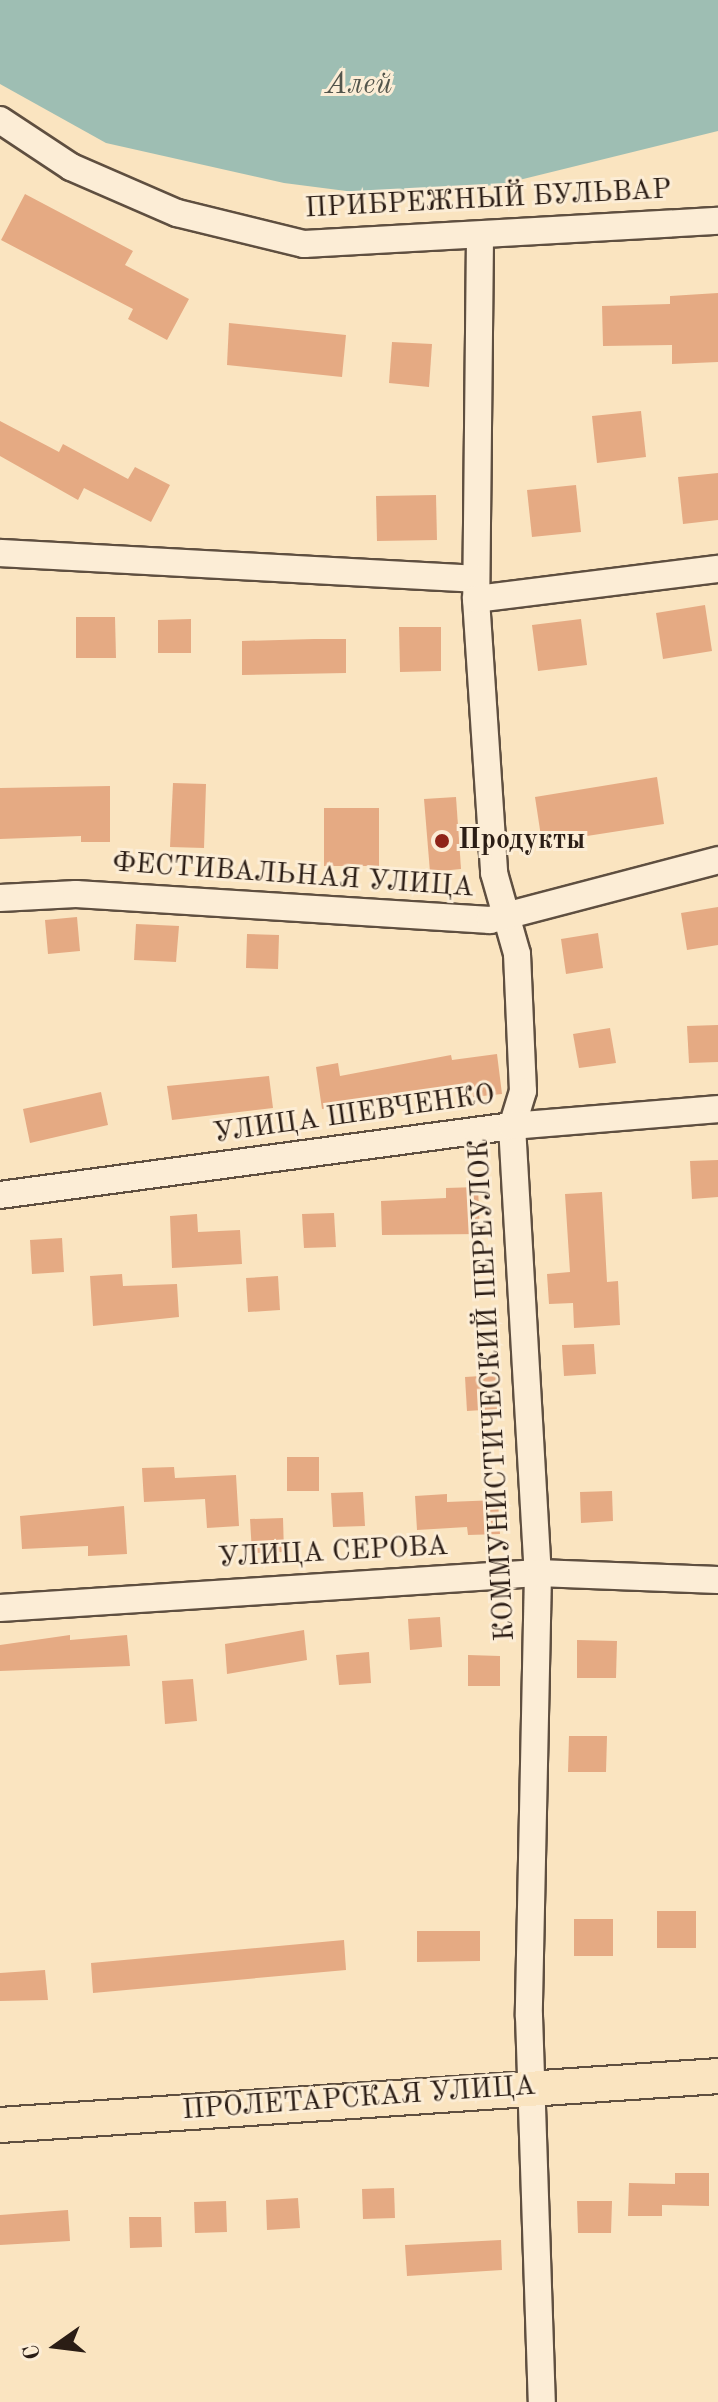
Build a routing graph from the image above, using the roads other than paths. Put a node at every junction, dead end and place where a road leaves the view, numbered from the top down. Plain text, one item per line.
1 (0, 120) edge
2 (718, 221) edge
3 (480, 237) junction
4 (0, 553) edge
5 (718, 569) edge
6 (476, 589) junction
7 (718, 860) edge
8 (0, 898) edge
9 (508, 915) junction
10 (718, 1109) edge
11 (512, 1126) junction
12 (0, 1195) edge
13 (538, 1573) junction
14 (718, 1580) edge
15 (0, 1608) edge
16 (718, 2076) edge
17 (532, 2087) junction
18 (0, 2125) edge
19 (542, 2402) edge

1 - 3 street, ПРИБРЕЖНЫЙ БУЛЬВАР
2 - 3 street, ПРИБРЕЖНЫЙ БУЛЬВАР
3 - 6 street, КОММУНИСТИЧЕСКИЙ ПЕРЕУЛОК
4 - 6 street
5 - 6 street
6 - 9 street, КОММУНИСТИЧЕСКИЙ ПЕРЕУЛОК
7 - 9 street, ФЕСТИВАЛЬНАЯ УЛИЦА
8 - 9 street, ФЕСТИВАЛЬНАЯ УЛИЦА
9 - 11 street, КОММУНИСТИЧЕСКИЙ ПЕРЕУЛОК
10 - 11 street, УЛИЦА ШЕВЧЕНКО
11 - 12 street, УЛИЦА ШЕВЧЕНКО
11 - 13 street, КОММУНИСТИЧЕСКИЙ ПЕРЕУЛОК
13 - 14 street, УЛИЦА СЕРОВА
13 - 15 street, УЛИЦА СЕРОВА
13 - 17 street, КОММУНИСТИЧЕСКИЙ ПЕРЕУЛОК
16 - 17 main road, ПРОЛЕТАРСКАЯ УЛИЦА
17 - 18 main road, ПРОЛЕТАРСКАЯ УЛИЦА
17 - 19 street, КОММУНИСТИЧЕСКИЙ ПЕРЕУЛОК

